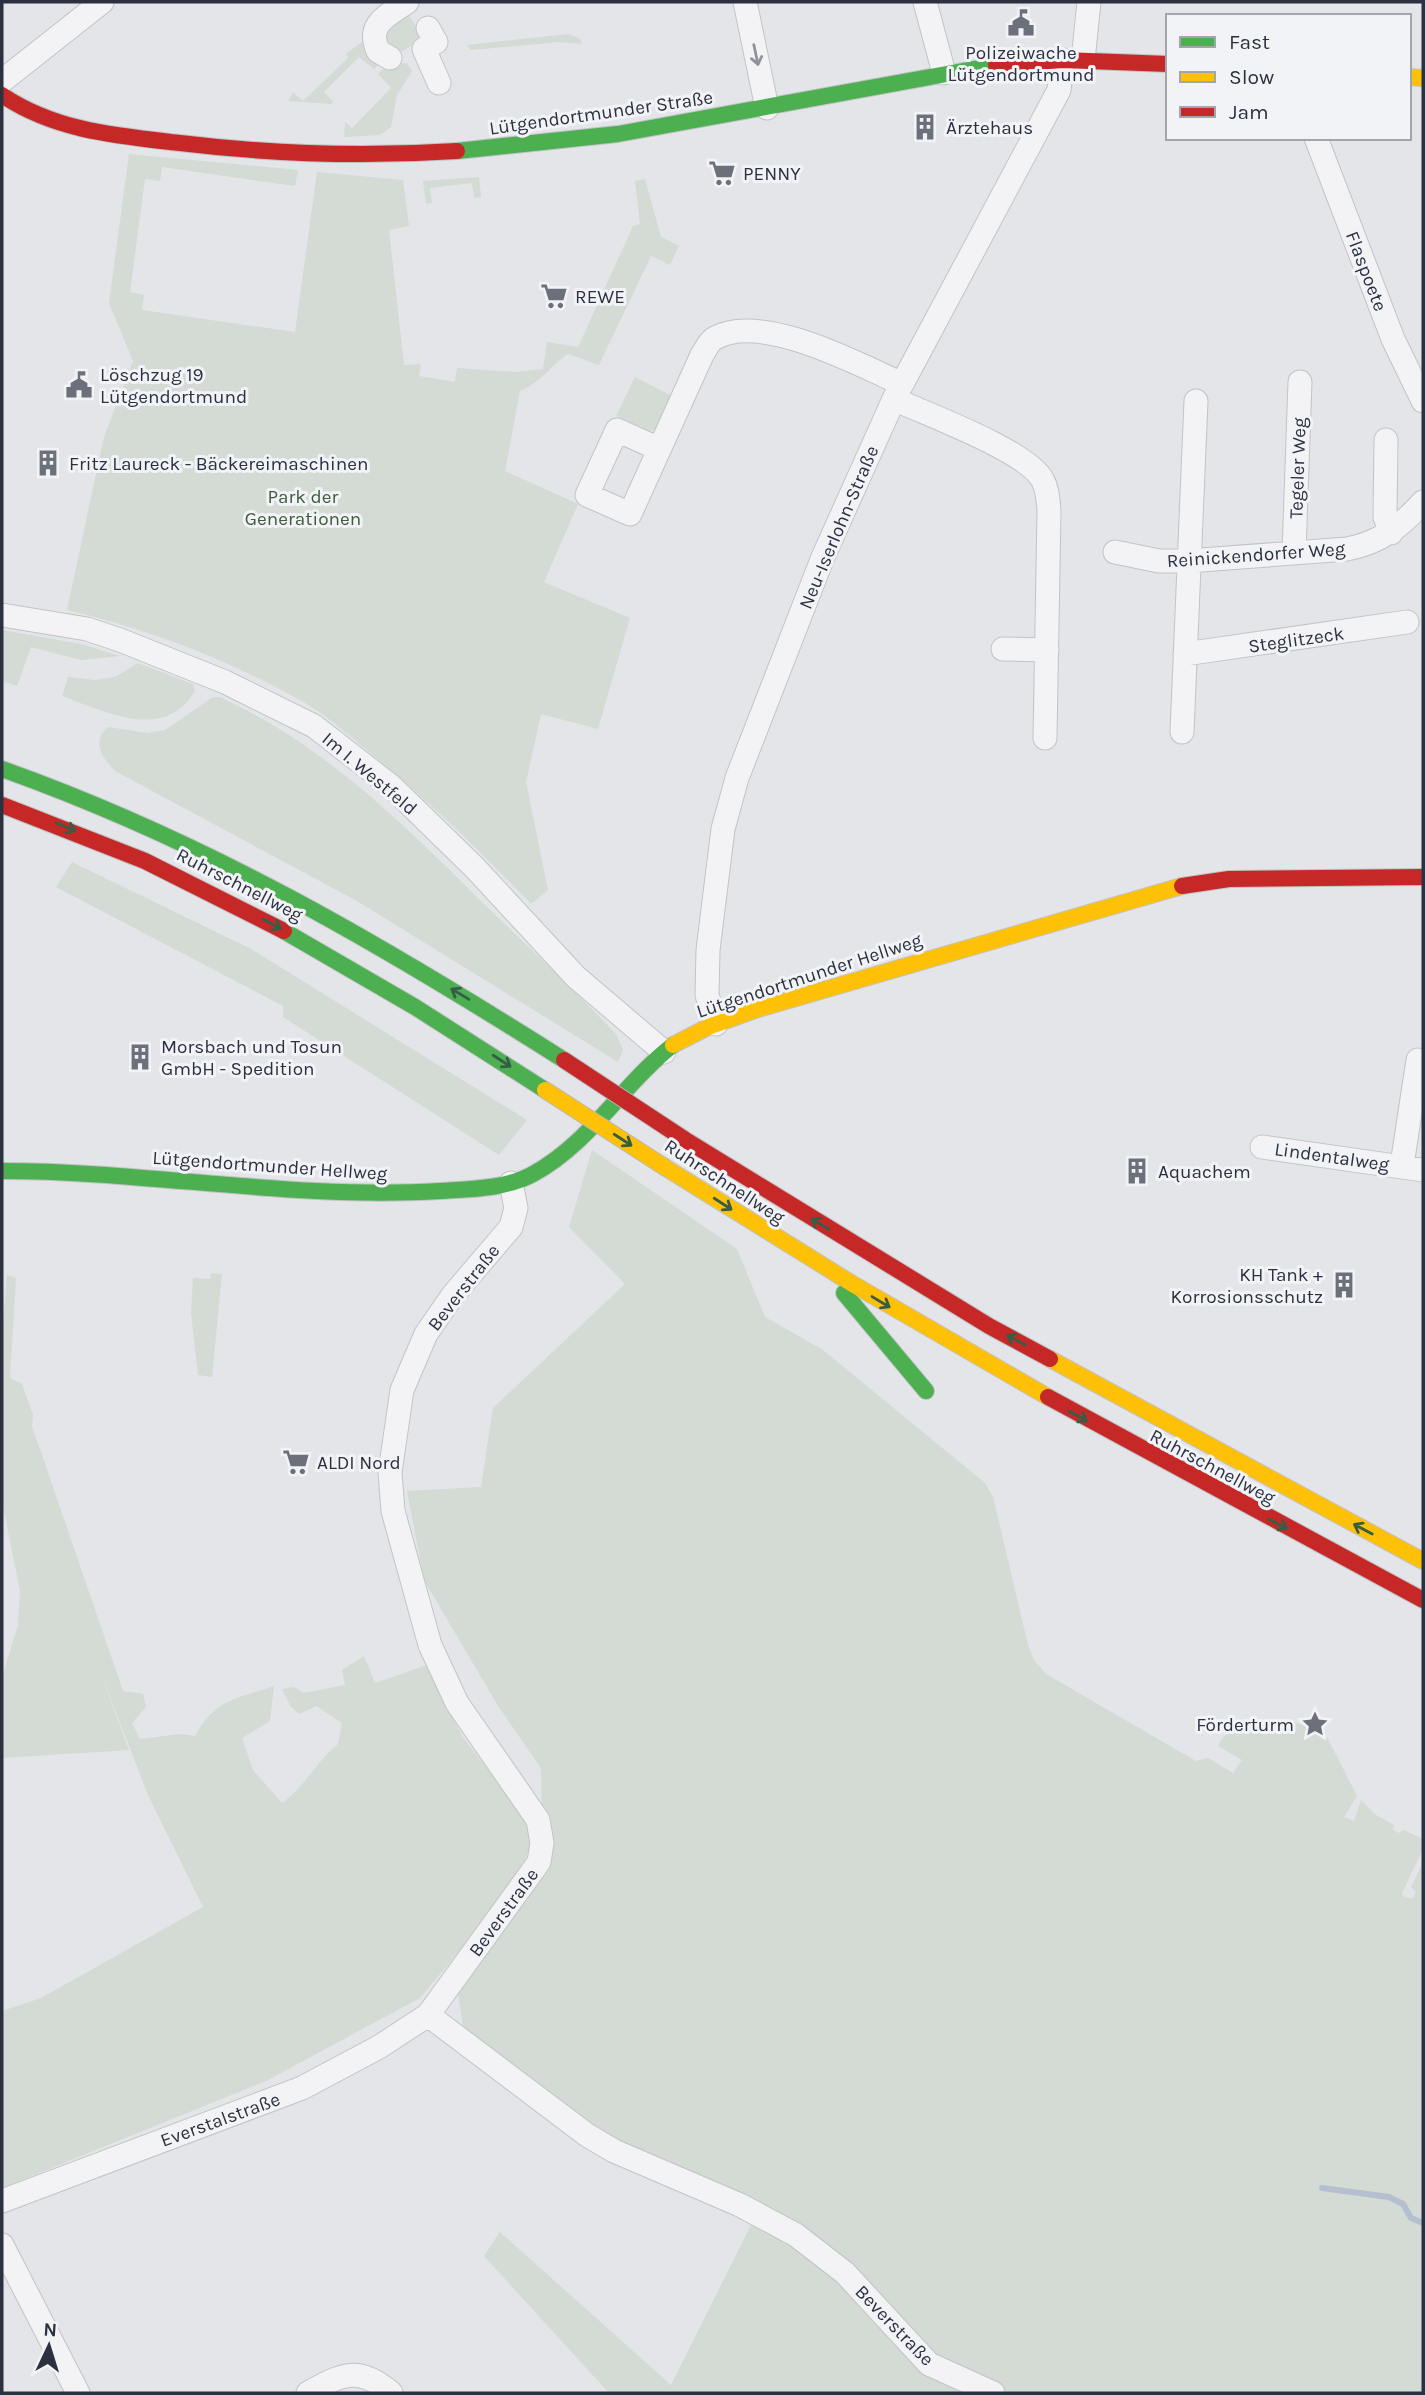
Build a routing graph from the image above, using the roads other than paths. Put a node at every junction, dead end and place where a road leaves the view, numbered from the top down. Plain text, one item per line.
1 (102, 2) edge
2 (411, 2) edge
3 (745, 2) edge
4 (925, 2) edge
5 (1089, 2) edge
6 (1073, 60) junction
7 (1166, 64) edge
8 (944, 73) junction
9 (2, 81) edge
10 (439, 83) dead end
11 (2, 95) edge
12 (767, 108) junction
13 (1317, 140) edge
14 (1300, 382) dead end
15 (898, 391) junction
16 (1196, 401) dead end
17 (1423, 401) edge
18 (1386, 440) dead end
19 (659, 449) dead end
20 (1423, 502) edge
21 (1391, 533) junction
22 (1115, 552) dead end
23 (1294, 553) junction
24 (1188, 561) junction
25 (2, 615) edge
26 (1407, 622) dead end
27 (1003, 649) dead end
28 (1046, 650) junction
29 (1185, 654) junction
30 (1182, 732) dead end
31 (1045, 738) dead end
32 (2, 769) edge
33 (2, 805) edge
34 (1423, 877) edge
35 (716, 1024) junction
36 (664, 1052) junction
37 (1418, 1060) dead end
38 (1262, 1147) dead end
39 (1413, 1168) edge
40 (2, 1171) edge
41 (511, 1183) junction
42 (780, 1241) junction
43 (926, 1391) dead end
44 (1423, 1561) edge
45 (1423, 1600) edge
46 (428, 2015) junction
47 (2, 2201) edge
48 (2, 2245) edge
49 (78, 2393) edge
50 (308, 2393) edge
51 (391, 2393) edge
52 (993, 2393) edge

1 - 9 street
2 - 10 street
3 -> 12 street
4 - 8 street
5 - 6 street, Neu-Iserlohn-Straße
6 - 7 main road, Lütgendortmunder Straße
6 - 8 main road, Lütgendortmunder Straße
6 - 15 street, Neu-Iserlohn-Straße
8 - 12 main road, Lütgendortmunder Straße
11 - 12 main road, Lütgendortmunder Straße
13 - 17 street, Flaspoete
14 - 23 street, Tegeler Weg
15 - 19 street
15 - 28 street
15 - 35 street, Neu-Iserlohn-Straße
16 - 24 street
18 - 21 street
20 - 21 street, Reinickendorfer Weg
21 - 23 street, Reinickendorfer Weg
22 - 24 street, Reinickendorfer Weg
23 - 24 street, Reinickendorfer Weg
24 - 29 street
25 - 36 street, Im I. Westfeld
26 - 29 street, Steglitzeck
27 - 28 street
28 - 31 street
29 - 30 street
44 -> 32 main road, Ruhrschnellweg, bridge
33 -> 42 main road, Ruhrschnellweg, bridge
34 - 35 main road, Lütgendortmunder Hellweg
35 - 36 main road, Lütgendortmunder Hellweg
36 - 41 main road, Lütgendortmunder Hellweg
37 - 39 street, Lindentalweg
38 - 39 street, Lindentalweg
40 - 41 main road, Lütgendortmunder Hellweg
41 - 46 street, Beverstraße
42 - 43 main road
42 -> 45 main road, Ruhrschnellweg
46 - 47 street, Everstalstraße
46 - 52 street, Beverstraße
48 - 49 street
50 - 51 street

